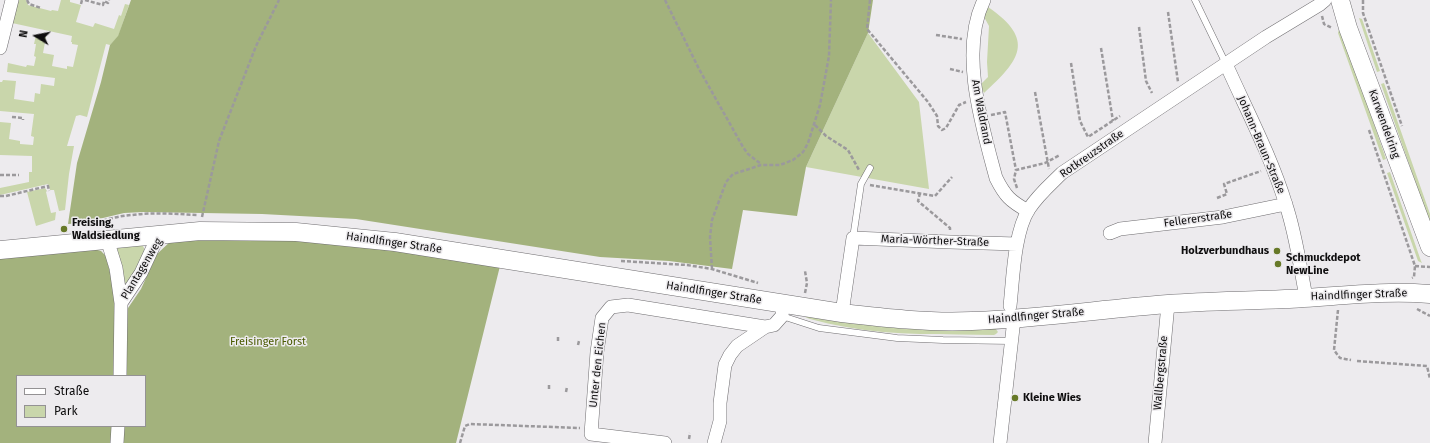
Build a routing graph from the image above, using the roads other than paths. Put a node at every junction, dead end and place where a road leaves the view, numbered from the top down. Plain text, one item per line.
1 (12, 0) edge
2 (984, 0) edge
3 (1195, 0) edge
4 (1325, 0) edge
5 (1340, 0) edge
6 (0, 48) edge
7 (1226, 64) junction
8 (870, 168) dead end
9 (1286, 204) junction
10 (1028, 211) junction
11 (1110, 232) dead end
12 (162, 234) junction
13 (853, 238) junction
14 (107, 239) junction
15 (1017, 244) junction
16 (1430, 246) edge
17 (0, 250) edge
18 (1430, 294) edge
19 (1306, 297) junction
20 (121, 304) junction
21 (1168, 304) junction
22 (782, 310) junction
23 (1012, 312) junction
24 (842, 313) junction
25 (765, 327) junction
26 (1011, 341) junction
27 (120, 375) edge
28 (118, 427) edge
29 (589, 435) edge
30 (117, 443) edge
31 (665, 443) edge
32 (714, 443) edge
33 (1000, 443) edge
34 (1155, 443) edge

1 - 6 street
2 - 10 street, Am Waldrand
3 - 7 lane
4 - 7 street, Rotkreuzstraße
5 - 16 street, Karwendelring
7 - 9 street, Johann-Braun-Straße
7 - 10 street, Rotkreuzstraße
8 - 13 lane
9 - 11 street, Fellererstraße
9 - 19 street, Johann-Braun-Straße
10 - 15 street, Rotkreuzstraße
12 - 14 street, Haindlfinger Straße
12 - 20 street, Plantagenweg
12 - 22 street, Haindlfinger Straße
13 - 15 street, Maria-Wörther-Straße
13 - 24 street
14 - 17 street, Haindlfinger Straße
14 - 20 street, Plantagenweg
15 - 23 street, Rotkreuzstraße
18 - 19 street, Haindlfinger Straße
19 - 21 street, Haindlfinger Straße
20 - 27 street, Plantagenweg
21 - 23 street, Haindlfinger Straße
21 - 34 street, Wallbergstraße
22 - 24 street, Haindlfinger Straße
22 - 25 street
22 - 26 lane
23 - 24 street, Haindlfinger Straße
23 - 26 street
25 - 29 street, Unter den Eichen
25 - 32 street
26 - 33 street
28 - 30 street
29 - 31 street

